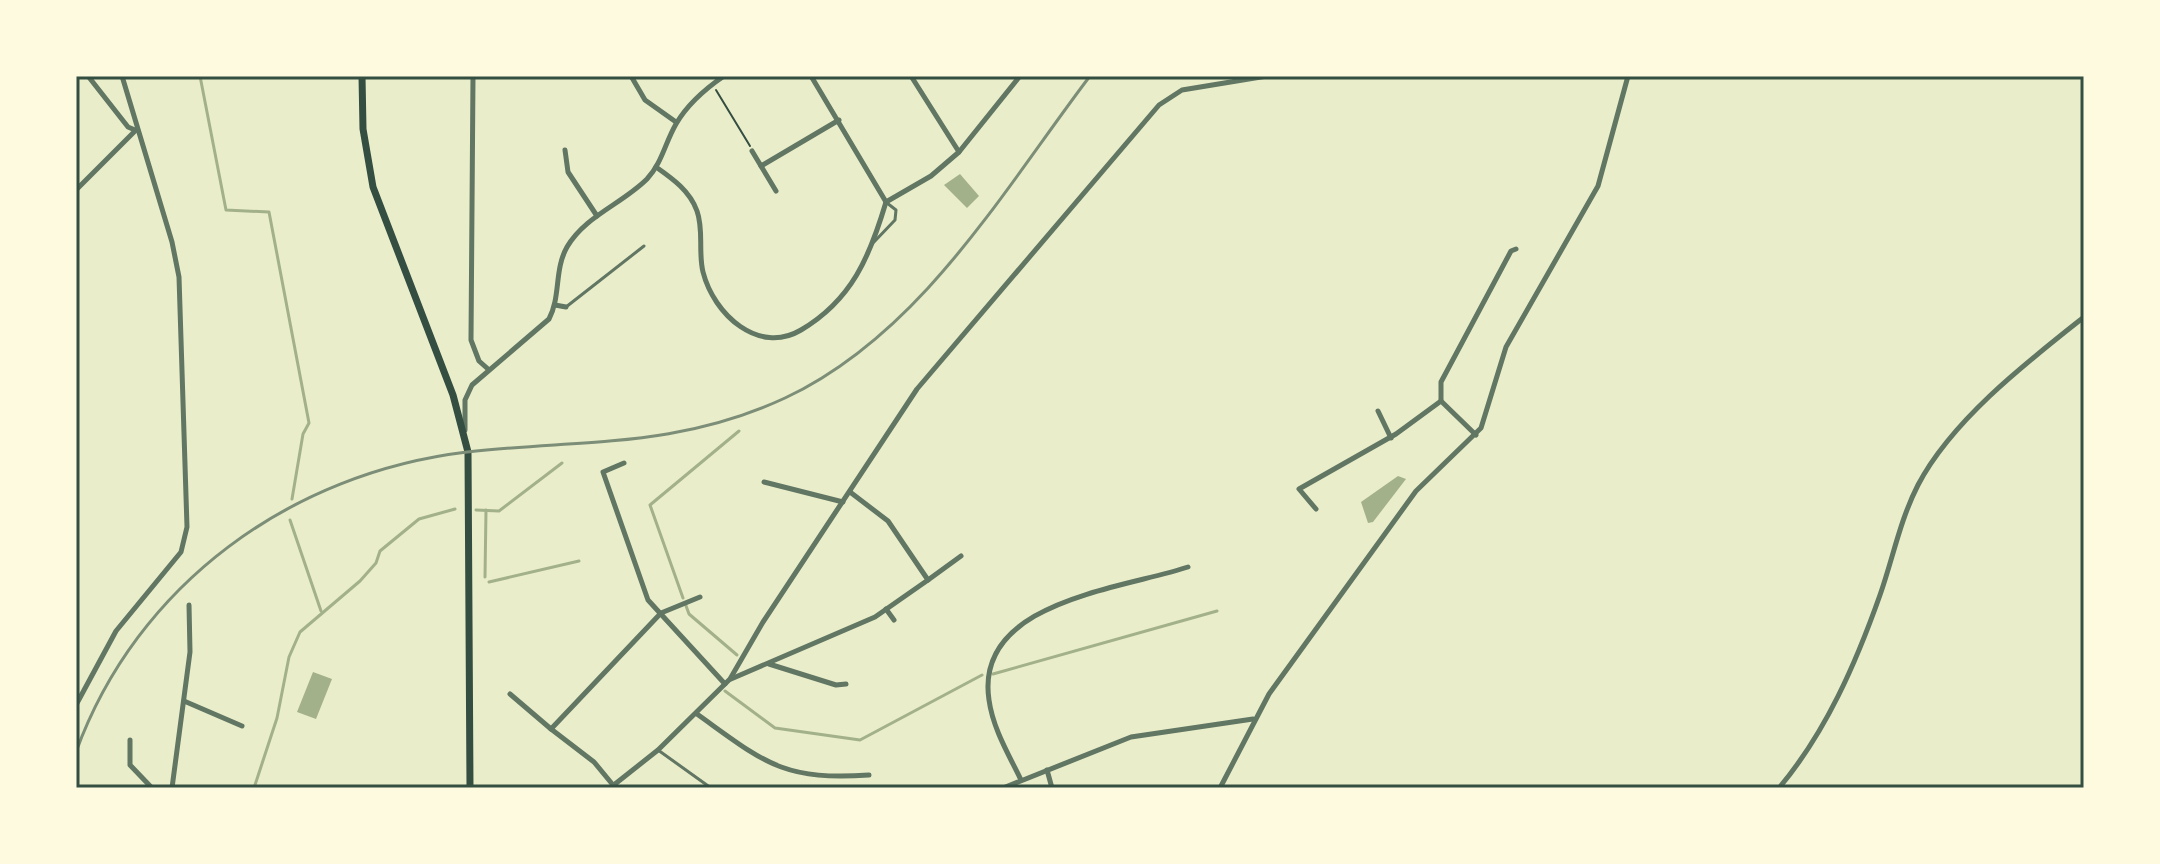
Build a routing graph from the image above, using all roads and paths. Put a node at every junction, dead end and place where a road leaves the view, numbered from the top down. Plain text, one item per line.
1 (88, 76) edge
2 (122, 76) edge
3 (362, 76) edge
4 (473, 76) edge
5 (631, 76) edge
6 (724, 76) edge
7 (811, 76) edge
8 (911, 76) edge
9 (1020, 76) edge
10 (1267, 76) edge
11 (1628, 76) edge
12 (713, 84) junction
13 (839, 120) junction
14 (676, 122) junction
15 (136, 130) junction
16 (565, 150) dead end
17 (752, 151) joint
18 (959, 152) junction
19 (761, 166) junction
20 (656, 167) junction
21 (76, 190) edge
22 (776, 191) dead end
23 (886, 202) junction
24 (597, 216) junction
25 (874, 242) junction
26 (644, 246) dead end
27 (1516, 249) dead end
28 (555, 305) junction
29 (566, 307) joint
30 (2084, 317) edge
31 (488, 369) junction
32 (1441, 401) junction
33 (1378, 411) dead end
34 (465, 435) junction
35 (1476, 435) junction
36 (1391, 438) junction
37 (624, 463) dead end
38 (764, 482) dead end
39 (850, 492) junction
40 (843, 502) junction
41 (1316, 509) dead end
42 (961, 556) dead end
43 (1188, 567) dead end
44 (928, 580) junction
45 (700, 597) dead end
46 (189, 605) dead end
47 (886, 609) junction
48 (661, 613) junction
49 (894, 620) dead end
50 (768, 664) junction
51 (727, 682) junction
52 (846, 684) dead end
53 (510, 694) dead end
54 (184, 701) junction
55 (76, 705) edge
56 (697, 714) junction
57 (1254, 718) junction
58 (242, 726) dead end
59 (551, 729) junction
60 (130, 740) dead end
61 (658, 750) junction
62 (1047, 769) junction
63 (869, 775) dead end
64 (1021, 780) junction
65 (612, 787) edge
66 (152, 788) edge
67 (172, 788) edge
68 (470, 788) edge
69 (711, 788) edge
70 (1003, 788) edge
71 (1052, 788) edge
72 (1220, 788) edge
73 (1779, 788) edge

1 - 15 street
2 - 15 street
3 - 34 main road
4 - 31 street
5 - 14 street
6 - 12 street
7 - 13 street
8 - 18 street
9 - 18 street
10 - 39 street
11 - 35 street
12 - 14 street
12 - 17 path
13 - 19 street
13 - 23 street
14 - 20 street
15 - 21 street
15 - 55 street
16 - 24 street
17 - 19 street
18 - 23 street
19 - 22 street
20 - 24 street
20 - 25 street
23 - 25 street
23 - 25 lane
24 - 28 street
26 - 29 lane
27 - 32 street
28 - 29 street
28 - 31 street
30 - 73 street
31 - 34 street
32 - 35 street
32 - 36 street
33 - 36 street
34 - 68 main road
35 - 57 street
36 - 41 street
37 - 48 street
38 - 40 street
39 - 40 street
39 - 44 street
40 - 51 street
42 - 44 street
43 - 64 street
44 - 47 street
45 - 48 street
46 - 54 street
47 - 49 street
47 - 50 street
48 - 51 street
48 - 59 street
50 - 51 street
50 - 52 street
51 - 56 street
53 - 59 street
54 - 58 street
54 - 67 street
56 - 61 street
56 - 63 street
57 - 62 street
57 - 72 street
59 - 65 street
60 - 66 street
61 - 65 street
61 - 69 lane
62 - 64 street
62 - 71 street
64 - 70 street

